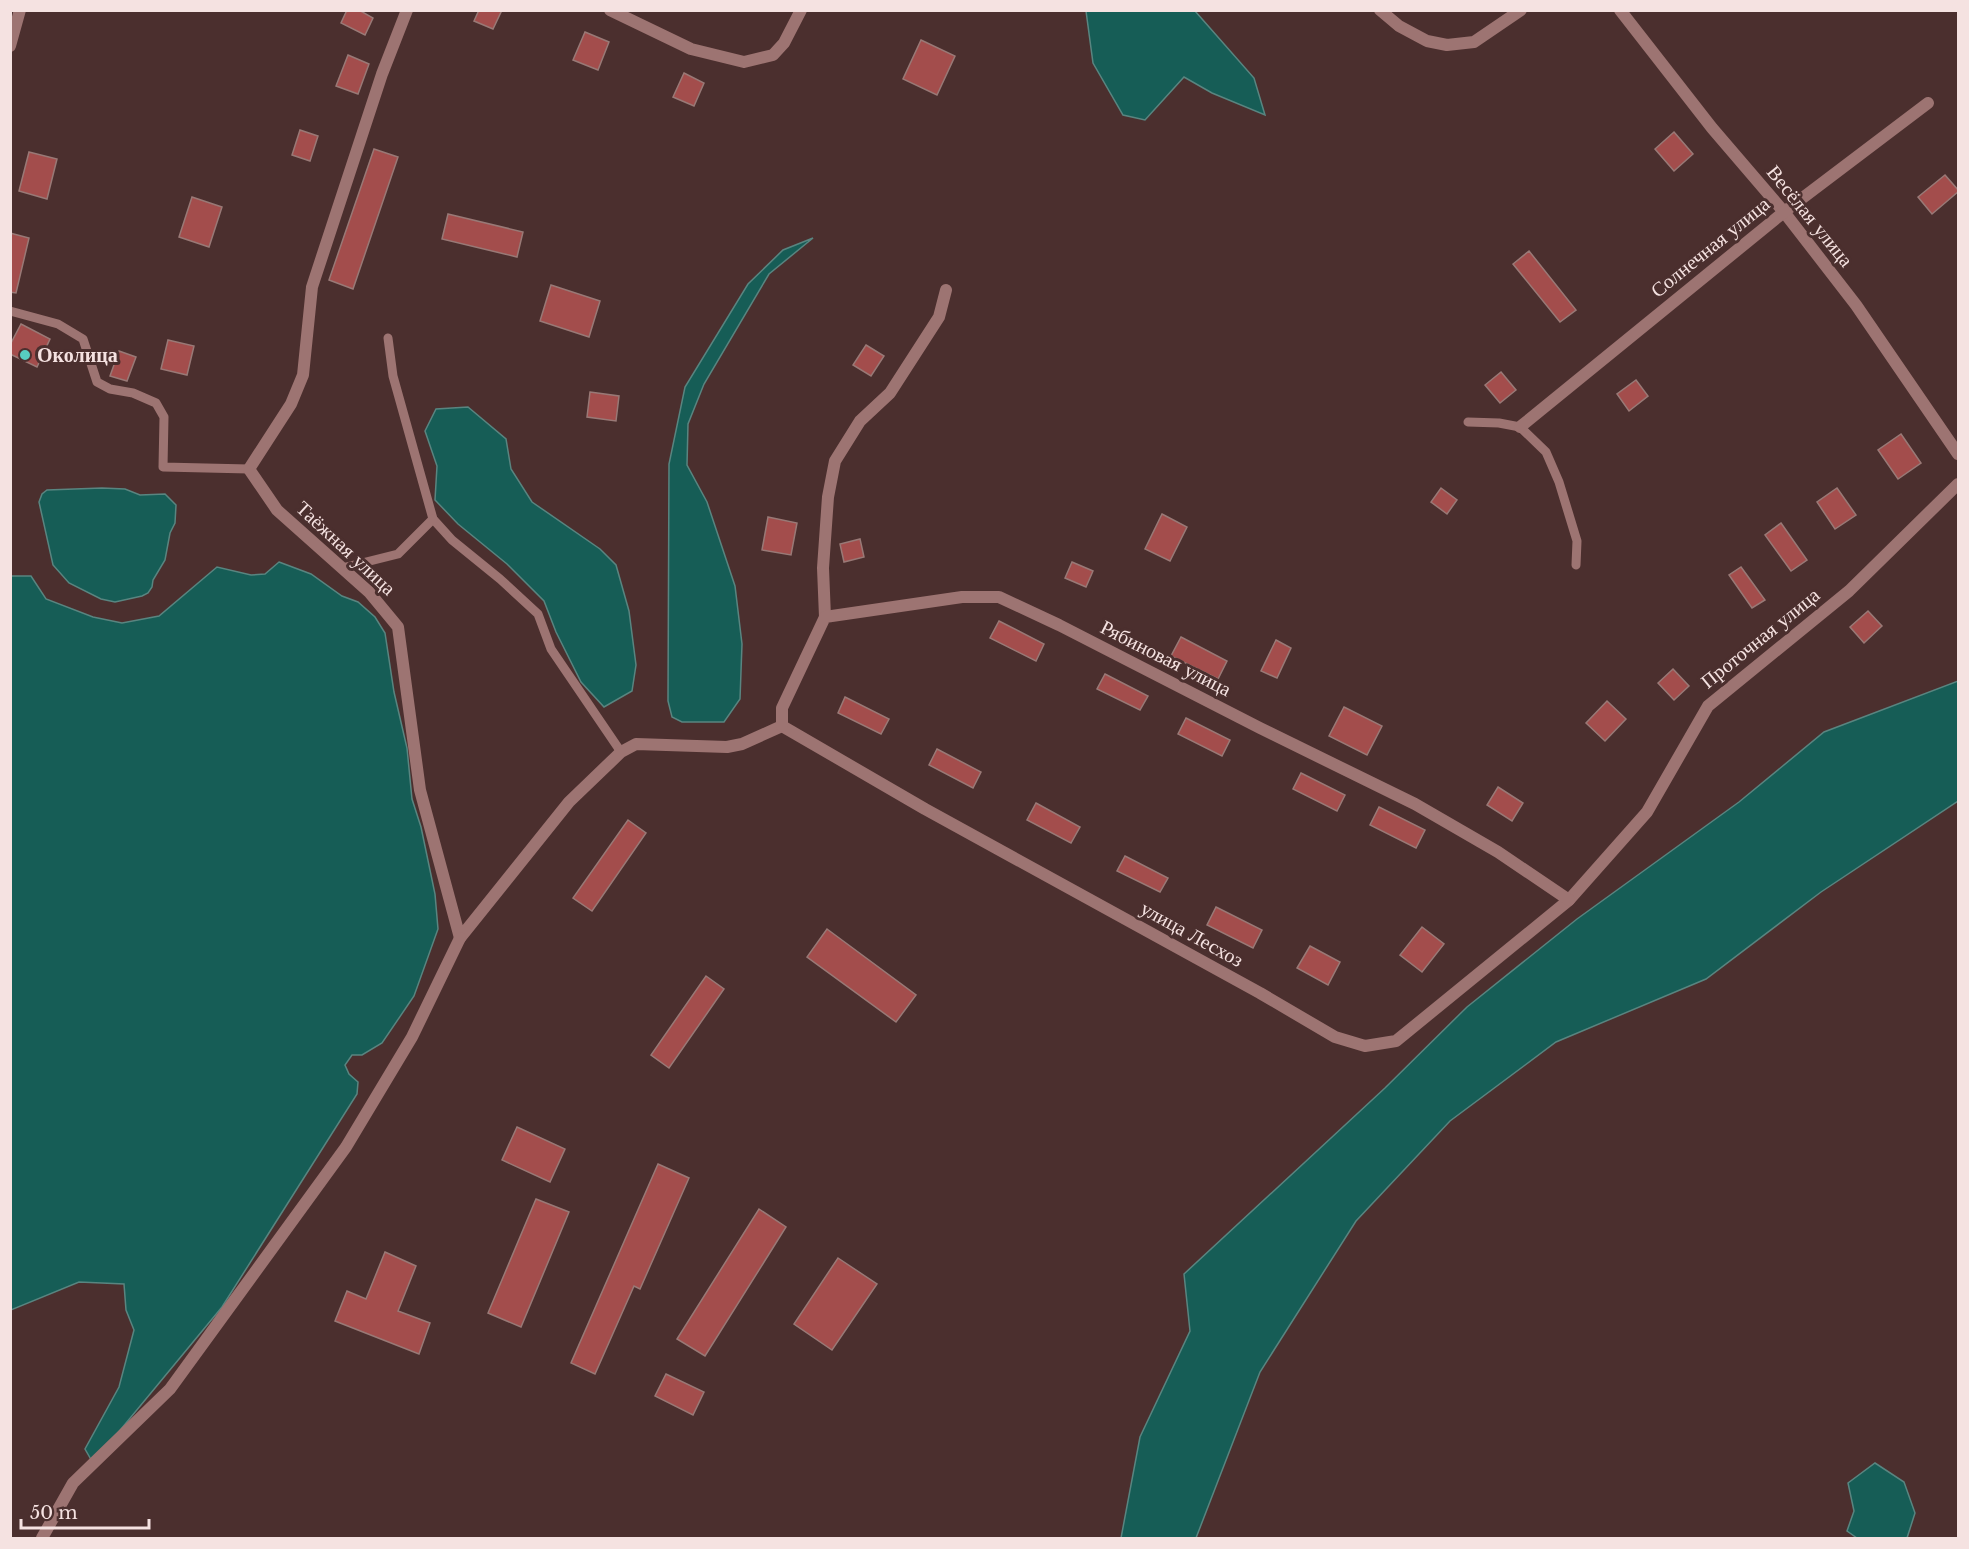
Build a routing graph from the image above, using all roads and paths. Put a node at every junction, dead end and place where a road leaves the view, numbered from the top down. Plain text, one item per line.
1 (20, 10) edge
2 (407, 10) edge
3 (610, 10) edge
4 (801, 10) edge
5 (1380, 10) edge
6 (1521, 10) edge
7 (1620, 10) edge
8 (10, 46) edge
9 (1928, 103) dead end
10 (1784, 212) junction
11 (946, 290) dead end
12 (10, 311) edge
13 (388, 338) dead end
14 (1468, 422) dead end
15 (1520, 427) junction
16 (1959, 454) edge
17 (249, 469) junction
18 (1959, 484) edge
19 (433, 519) junction
20 (1576, 565) dead end
21 (342, 568) junction
22 (825, 617) junction
23 (782, 726) junction
24 (621, 752) junction
25 (1569, 900) junction
26 (460, 938) junction
27 (42, 1539) edge

1 - 8 street
2 - 17 street
3 - 4 street
5 - 6 street
7 - 10 street, Весёлая улица
9 - 10 street, Солнечная улица
10 - 15 street, Солнечная улица
10 - 16 street, Весёлая улица
11 - 22 street
12 - 17 lane
13 - 19 lane
14 - 15 lane
15 - 20 lane
17 - 21 street, Таёжная улица
18 - 25 street, Проточная улица
19 - 21 lane
19 - 24 lane
21 - 26 street, Таёжная улица
22 - 23 street
22 - 25 street, Рябиновая улица
23 - 24 street
23 - 25 street, улица Лесхоз
24 - 26 street
26 - 27 street

